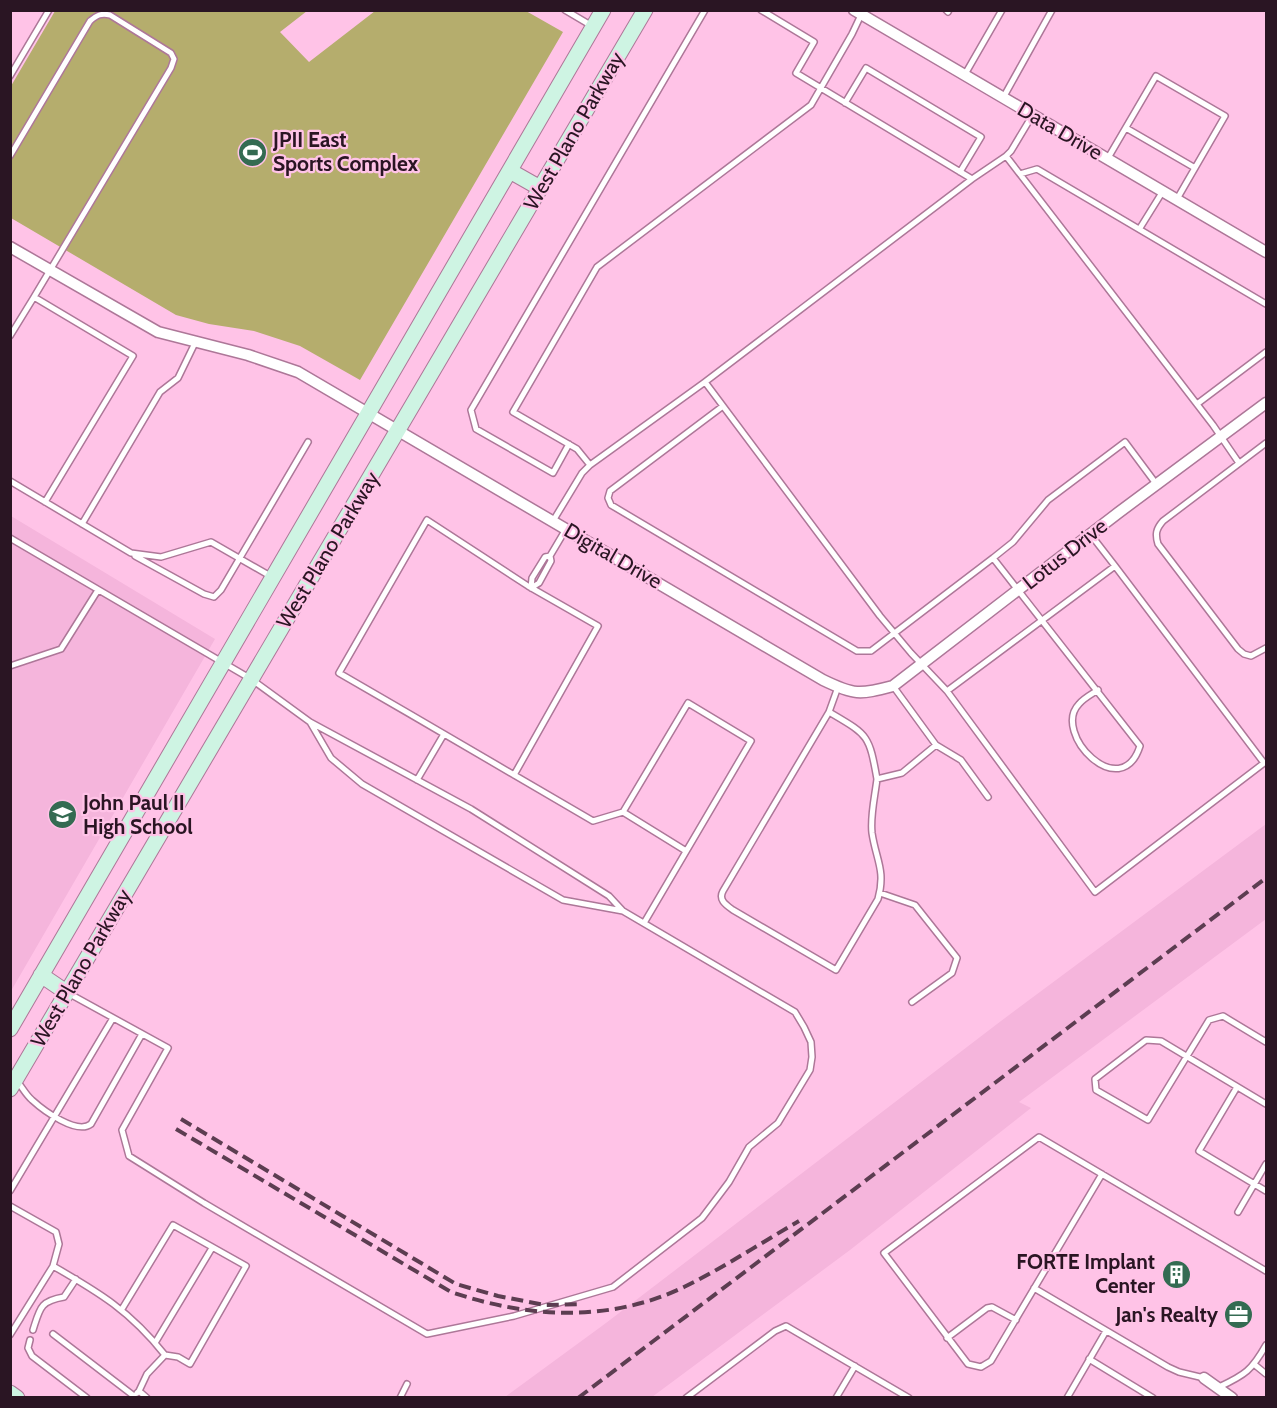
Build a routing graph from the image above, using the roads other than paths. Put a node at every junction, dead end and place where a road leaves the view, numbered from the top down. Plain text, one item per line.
1 (49, 10) edge
2 (566, 10) edge
3 (603, 10) edge
4 (645, 10) edge
5 (705, 10) edge
6 (762, 10) edge
7 (1002, 10) edge
8 (1053, 10) edge
9 (859, 12) edge
10 (593, 27) junction
11 (10, 76) edge
12 (964, 76) junction
13 (820, 88) junction
14 (1002, 98) junction
15 (845, 103) junction
16 (1032, 116) junction
17 (1126, 128) junction
18 (10, 156) edge
19 (1006, 156) junction
20 (1108, 158) junction
21 (1195, 168) junction
22 (510, 171) junction
23 (960, 172) junction
24 (1020, 174) junction
25 (972, 179) junction
26 (540, 188) junction
27 (1163, 191) junction
28 (1177, 199) junction
29 (1140, 228) junction
30 (10, 247) edge
31 (1266, 252) edge
32 (50, 270) junction
33 (34, 297) junction
34 (1266, 304) edge
35 (10, 336) edge
36 (195, 343) junction
37 (1266, 351) edge
38 (705, 382) junction
39 (1266, 403) edge
40 (1197, 404) junction
41 (723, 406) junction
42 (368, 414) junction
43 (398, 432) junction
44 (1220, 437) junction
45 (308, 442) dead end
46 (1266, 443) edge
47 (569, 444) junction
48 (1239, 463) junction
49 (590, 465) junction
50 (10, 481) edge
51 (1157, 485) junction
52 (45, 502) junction
53 (553, 521) junction
54 (82, 524) junction
55 (566, 529) junction
56 (1091, 535) junction
57 (10, 538) edge
58 (131, 554) junction
59 (240, 558) junction
60 (993, 558) junction
61 (1116, 566) junction
62 (273, 578) junction
63 (531, 588) junction
64 (98, 590) junction
65 (1018, 591) junction
66 (1042, 621) junction
67 (894, 633) junction
68 (1266, 648) edge
69 (224, 664) junction
70 (923, 664) junction
71 (10, 666) edge
72 (251, 679) junction
73 (893, 686) junction
74 (838, 687) junction
75 (1098, 690) junction
76 (947, 691) junction
77 (859, 693) joint
78 (829, 712) junction
79 (310, 722) junction
80 (444, 734) junction
81 (936, 746) junction
82 (514, 775) junction
83 (417, 780) junction
84 (877, 780) junction
85 (988, 796) dead end
86 (623, 812) junction
87 (686, 851) junction
88 (880, 893) junction
89 (623, 911) junction
90 (644, 923) junction
91 (41, 975) junction
92 (66, 992) junction
93 (912, 1002) dead end
94 (114, 1018) junction
95 (10, 1029) edge
96 (142, 1034) junction
97 (1266, 1042) edge
98 (1186, 1056) junction
99 (13, 1084) edge
100 (1237, 1087) junction
101 (1266, 1104) edge
102 (55, 1117) junction
103 (1266, 1164) edge
104 (1102, 1174) junction
105 (1255, 1184) junction
106 (10, 1191) edge
107 (1266, 1191) edge
108 (10, 1206) edge
109 (1238, 1212) dead end
110 (212, 1248) junction
111 (53, 1266) junction
112 (1266, 1271) edge
113 (76, 1279) junction
114 (1034, 1288) junction
115 (122, 1309) junction
116 (1016, 1320) junction
117 (13, 1327) edge
118 (33, 1330) dead end
119 (1106, 1331) junction
120 (53, 1334) dead end
121 (10, 1335) edge
122 (947, 1338) junction
123 (30, 1340) dead end
124 (155, 1343) junction
125 (1266, 1345) edge
126 (165, 1355) junction
127 (1089, 1359) junction
128 (1255, 1365) junction
129 (855, 1366) junction
130 (1266, 1374) edge
131 (1204, 1378) joint
132 (407, 1384) dead end
133 (1219, 1387) junction
134 (139, 1391) junction
135 (10, 1393) edge
136 (134, 1397) edge
137 (17, 1398) edge
138 (87, 1398) edge
139 (147, 1398) edge
140 (400, 1398) edge
141 (686, 1398) edge
142 (836, 1398) edge
143 (909, 1398) edge
144 (1067, 1398) edge
145 (1154, 1398) edge
146 (1232, 1398) edge

1 - 11 lane
2 - 10 lane
3 - 10 main road, West Plano Parkway
4 - 26 main road, West Plano Parkway
5 - 47 lane
6 - 13 lane
7 - 12 lane
8 - 14 lane
9 - 12 street, Data Drive
9 - 13 lane
10 - 22 main road, West Plano Parkway
12 - 14 street, Data Drive
13 - 15 lane
13 - 47 lane
14 - 16 street, Data Drive
15 - 23 lane
15 - 23 lane
16 - 19 lane
16 - 20 street, Data Drive
17 - 20 lane
17 - 21 lane
17 - 21 lane
18 - 32 lane
19 - 24 lane
19 - 25 lane
20 - 27 street, Data Drive
21 - 28 lane
22 - 26 main road
22 - 42 main road, West Plano Parkway
23 - 25 lane
24 - 29 lane
24 - 40 lane
25 - 38 lane
26 - 43 main road, West Plano Parkway
27 - 28 street, Data Drive
27 - 29 lane
28 - 31 street, Data Drive
29 - 34 lane
30 - 32 street, Digital Drive
32 - 33 lane
32 - 36 street, Digital Drive
33 - 35 lane
33 - 52 lane
36 - 42 street, Digital Drive
36 - 54 lane
37 - 40 lane
38 - 41 lane
38 - 49 lane
39 - 44 street, Lotus Drive
40 - 44 lane
41 - 67 lane
41 - 67 lane
42 - 43 street, Digital Drive
42 - 62 main road, West Plano Parkway
43 - 53 street, Digital Drive
43 - 72 main road, West Plano Parkway
44 - 48 lane
44 - 51 street, Lotus Drive
45 - 59 lane
46 - 48 lane
47 - 49 lane
48 - 68 lane
49 - 53 lane
50 - 52 lane
51 - 56 street, Lotus Drive
51 - 60 lane
52 - 54 lane
53 - 55 street, Digital Drive
54 - 58 lane
55 - 63 lane
55 - 74 street, Digital Drive
56 - 61 lane
56 - 65 street, Lotus Drive
57 - 64 lane
58 - 59 lane
58 - 59 lane
59 - 62 lane
60 - 65 lane
60 - 67 lane
61 - 66 lane
61 - 76 lane
62 - 69 main road, West Plano Parkway
63 - 80 lane
63 - 82 lane
64 - 69 lane
64 - 71 lane
65 - 66 lane
65 - 70 street, Lotus Drive
66 - 75 lane
66 - 76 lane
67 - 70 lane
69 - 72 lane
69 - 91 main road, West Plano Parkway
70 - 73 street, Lotus Drive
70 - 76 lane
72 - 79 lane
72 - 92 main road, West Plano Parkway
73 - 77 street, Lotus Drive
73 - 81 lane
74 - 77 street, Digital Drive
74 - 78 lane
75 - 75 lane
78 - 84 lane
78 - 88 lane
79 - 83 lane
79 - 89 lane
80 - 82 lane
80 - 83 lane
81 - 84 lane
81 - 85 lane
82 - 86 lane
83 - 89 lane
84 - 88 lane
86 - 87 lane
86 - 87 lane
87 - 90 lane
88 - 93 lane
89 - 90 lane
90 - 96 lane
91 - 92 main road
91 - 95 main road, West Plano Parkway
92 - 94 lane
92 - 99 main road, West Plano Parkway
94 - 96 lane
94 - 102 lane
96 - 102 lane
97 - 98 lane
98 - 98 lane
98 - 100 lane
99 - 102 lane
100 - 101 lane
100 - 105 lane
102 - 106 lane
103 - 105 lane
104 - 112 lane
104 - 114 lane
104 - 122 lane
105 - 107 lane
105 - 109 lane
108 - 111 lane
110 - 115 lane
110 - 124 lane
110 - 126 lane
111 - 113 lane
111 - 117 lane
113 - 115 lane
113 - 118 lane
114 - 116 lane
114 - 119 lane
115 - 124 lane
116 - 122 lane
116 - 122 lane
117 - 121 lane
119 - 127 lane
119 - 131 lane
120 - 136 lane
123 - 138 lane
124 - 126 lane
125 - 128 lane
126 - 134 lane
127 - 144 lane
127 - 145 lane
128 - 130 lane
128 - 133 lane
129 - 141 lane
129 - 142 lane
129 - 143 lane
131 - 133 street
132 - 140 lane
133 - 146 street
134 - 136 lane
134 - 139 lane
135 - 137 main road

